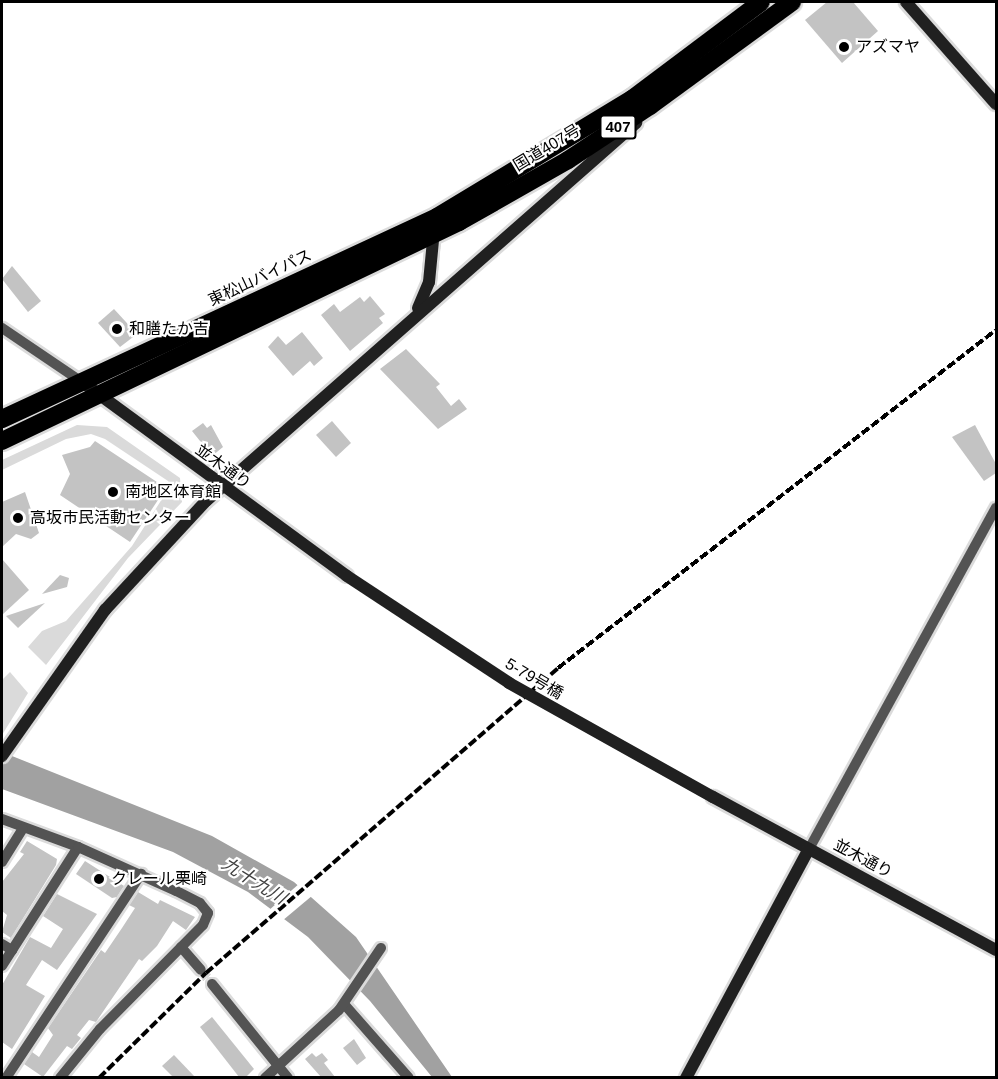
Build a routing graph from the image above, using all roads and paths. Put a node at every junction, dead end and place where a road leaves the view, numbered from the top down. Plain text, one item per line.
1 (761, 2) edge
2 (792, 2) edge
3 (906, 2) edge
4 (996, 104) edge
5 (650, 106) junction
6 (437, 217) junction
7 (433, 236) junction
8 (416, 312) junction
9 (2, 328) edge
10 (82, 382) junction
11 (99, 395) junction
12 (2, 419) edge
13 (2, 441) edge
14 (222, 487) junction
15 (996, 508) edge
16 (346, 576) joint
17 (4, 753) edge
18 (713, 797) joint
19 (2, 819) edge
20 (23, 829) junction
21 (78, 847) junction
22 (809, 849) junction
23 (2, 862) edge
24 (141, 874) junction
25 (2, 944) edge
26 (181, 946) junction
27 (12, 950) junction
28 (380, 950) dead end
29 (996, 950) edge
30 (2, 966) edge
31 (201, 970) tunnel mouth
32 (212, 984) tunnel mouth
33 (346, 1002) junction
34 (279, 1067) junction
35 (6, 1077) edge
36 (60, 1077) edge
37 (265, 1077) edge
38 (288, 1077) edge
39 (409, 1077) edge
40 (686, 1077) edge

1 - 6 highway, 国道407号 / 407
2 - 5 highway, 国道407号 / 407
3 - 4 street
5 - 7 highway, 国道407号 / 407
5 - 8 street
6 - 7 street
6 - 10 highway, 東松山バイパス / 407
7 - 8 street
7 - 11 highway, 407
8 - 14 street
9 - 10 street
10 - 11 street, 並木通り
10 - 12 highway, 東松山バイパス / 407
11 - 13 highway, 407
11 - 14 street, 並木通り
14 - 16 street, 並木通り
14 - 17 street
15 - 22 street
16 - 18 street, 5-79号橋, bridge
18 - 22 street, 並木通り
19 - 20 street
20 - 21 street
20 - 23 street
21 - 24 street
21 - 27 street
22 - 29 street, 並木通り
22 - 40 street
24 - 26 street
24 - 35 street
25 - 27 street
26 - 31 street
26 - 36 street
27 - 30 street
28 - 33 street
32 - 34 street
33 - 34 street
33 - 39 street
34 - 37 street
34 - 38 street

